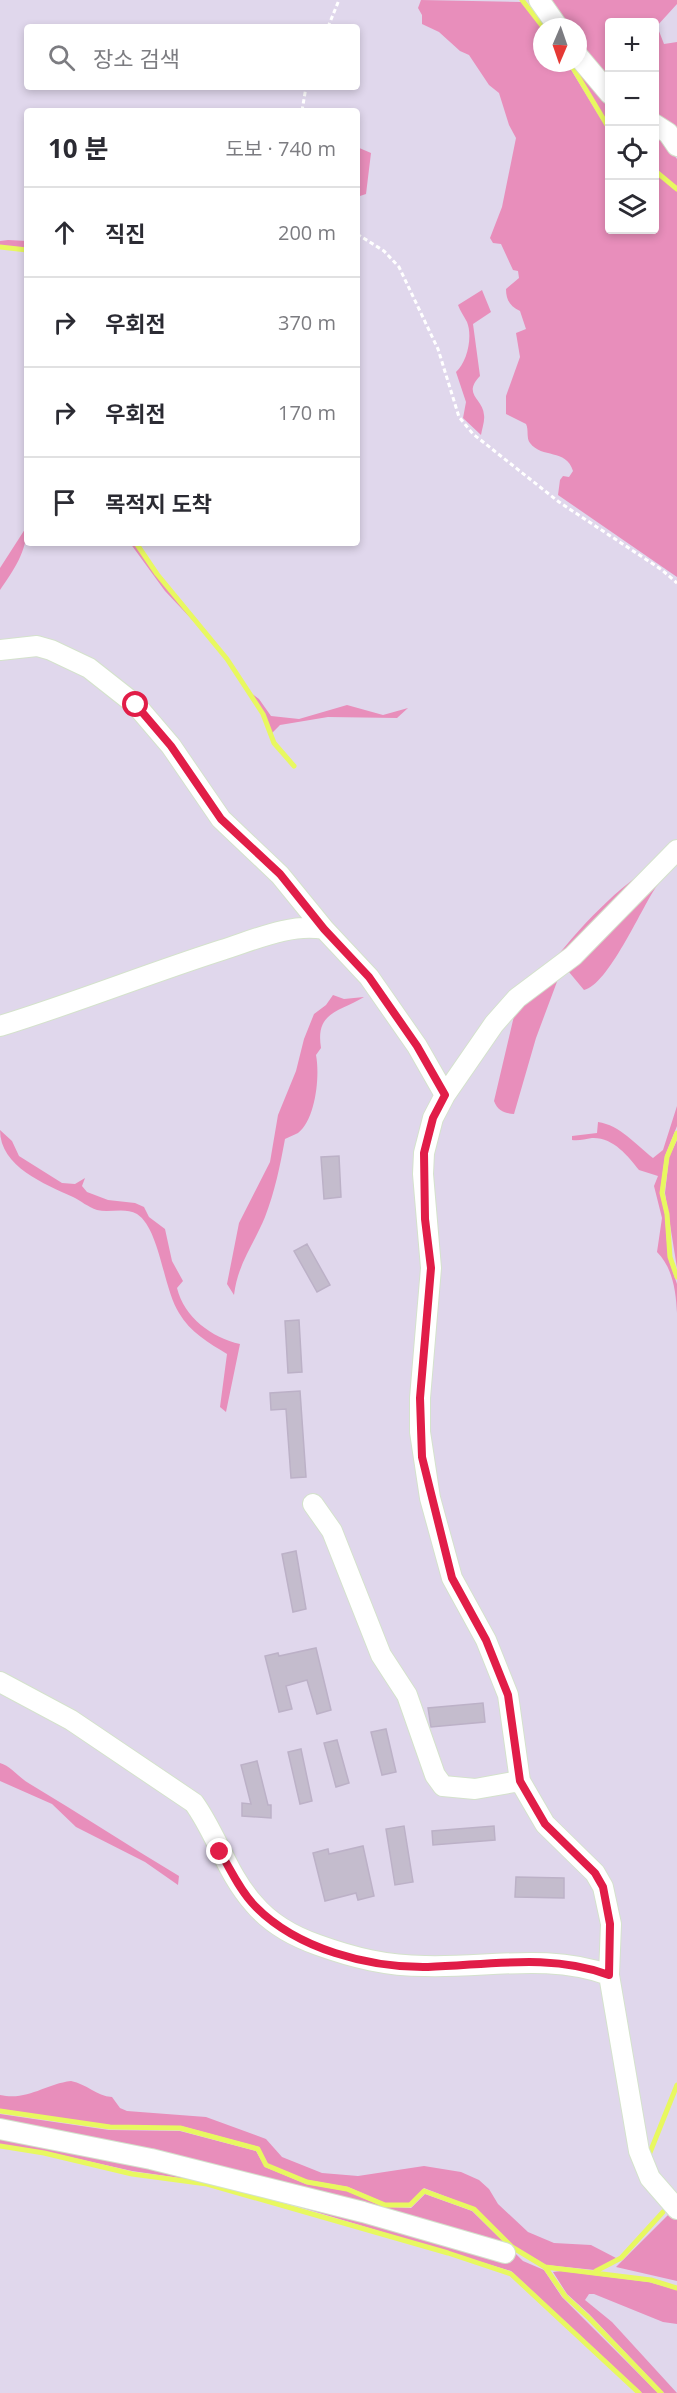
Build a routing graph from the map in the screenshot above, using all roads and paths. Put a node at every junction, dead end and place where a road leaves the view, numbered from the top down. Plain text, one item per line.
1 (339, 0) edge
2 (539, 0) edge
3 (552, 18) edge
4 (329, 24) edge
5 (587, 67) edge
6 (605, 89) edge
7 (306, 90) edge
8 (302, 108) edge
9 (657, 126) edge
10 (677, 146) edge
11 (360, 236) edge
12 (677, 583) edge
13 (0, 650) edge
14 (677, 850) edge
15 (324, 929) junction
16 (0, 1026) edge
17 (445, 1095) junction
18 (313, 1504) dead end
19 (0, 1682) edge
20 (520, 1781) junction
21 (609, 1975) junction
22 (0, 2129) edge
23 (677, 2209) edge
24 (505, 2253) dead end

1 - 4 path
2 - 3 street
5 - 6 street
7 - 8 path
9 - 10 street
11 - 12 path
13 - 15 street
14 - 17 street
15 - 16 street
15 - 17 street
17 - 20 street
18 - 20 street
19 - 21 street
20 - 21 street
21 - 23 street
22 - 24 street

